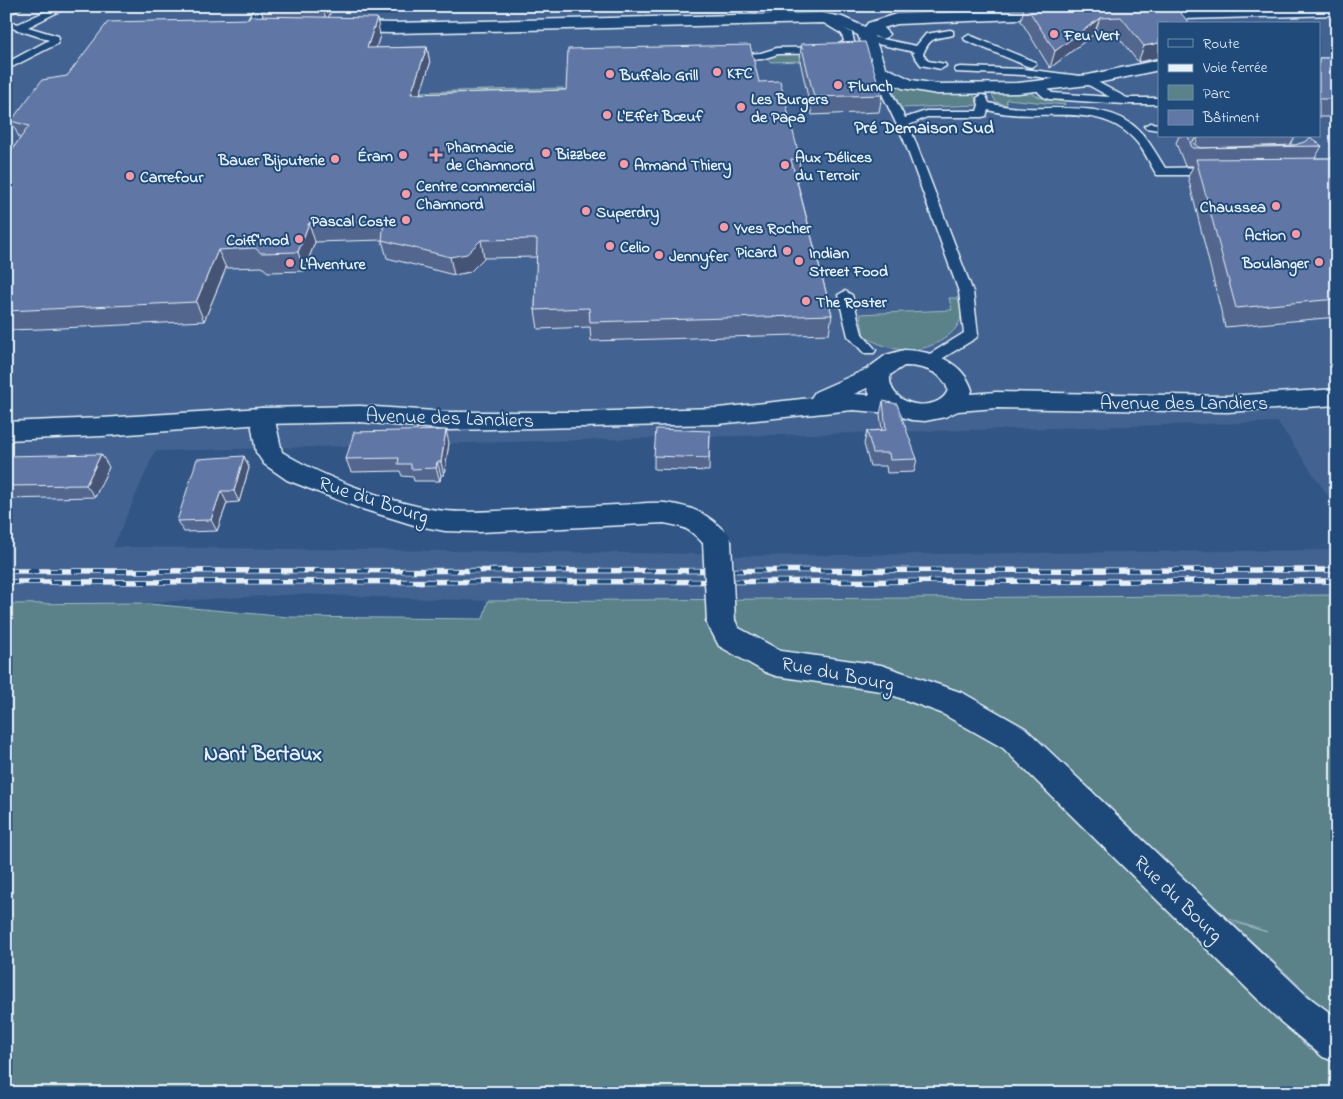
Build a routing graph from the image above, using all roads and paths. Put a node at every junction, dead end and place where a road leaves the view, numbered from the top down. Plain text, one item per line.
1 (20, 6) edge
2 (65, 6) edge
3 (264, 6) edge
4 (968, 6) edge
5 (1199, 6) edge
6 (1135, 10) edge
7 (1302, 10) junction
8 (1337, 10) edge
9 (6, 13) edge
10 (1008, 14) junction
11 (1075, 14) edge
12 (1184, 15) edge
13 (822, 18) junction
14 (1239, 18) edge
15 (1268, 21) edge
16 (6, 24) edge
17 (19, 27) junction
18 (323, 27) edge
19 (293, 28) edge
20 (950, 33) dead end
21 (876, 34) junction
22 (969, 38) dead end
23 (922, 46) junction
24 (722, 59) edge
25 (1031, 64) dead end
26 (1158, 65) edge
27 (941, 66) dead end
28 (6, 67) edge
29 (878, 70) junction
30 (960, 70) dead end
31 (1048, 70) dead end
32 (1060, 76) junction
33 (1088, 80) junction
34 (1040, 86) junction
35 (980, 88) junction
36 (1125, 101) junction
37 (1158, 101) edge
38 (984, 105) junction
39 (894, 109) junction
40 (919, 117) junction
41 (903, 124) junction
42 (1175, 160) dead end
43 (1158, 166) junction
44 (1228, 170) edge
45 (845, 295) dead end
46 (869, 350) dead end
47 (936, 363) junction
48 (878, 372) junction
49 (1337, 397) edge
50 (1031, 401) junction
51 (953, 403) junction
52 (893, 405) junction
53 (788, 409) junction
54 (262, 416) junction
55 (6, 431) edge
56 (1337, 1043) edge

1 - 9 lane
2 - 17 lane
3 - 19 street
4 - 10 street
5 - 7 street
6 - 12 street
7 - 8 street
7 - 14 street
7 - 15 street
10 - 11 street
10 - 21 street
12 - 14 street
13 - 18 street
13 - 21 street
13 - 24 lane
16 - 17 lane
17 - 28 lane
20 - 23 lane
21 - 23 lane
21 - 29 street
22 - 25 lane
23 - 27 lane
26 - 33 street
29 - 35 street
29 - 39 lane
30 - 32 lane
31 - 32 lane
32 - 33 lane
33 - 34 street
33 - 36 lane
34 - 35 street
34 - 36 lane
35 - 38 lane
36 - 37 lane
38 - 40 lane
38 - 43 lane
39 - 40 lane
39 - 41 lane
40 - 41 lane
41 - 47 lane
42 - 43 lane
43 - 44 lane
45 - 46 lane
47 - 48 street
47 - 50 street, Avenue des Landiers
47 - 51 street
48 - 52 street
48 - 53 street
49 - 50 street, Avenue des Landiers
50 - 51 street, Avenue des Landiers
51 - 52 street
52 - 53 street, Avenue des Landiers
53 - 54 street, Avenue des Landiers
54 - 55 street, Avenue des Landiers
54 - 56 street, Rue du Bourg, bridge

